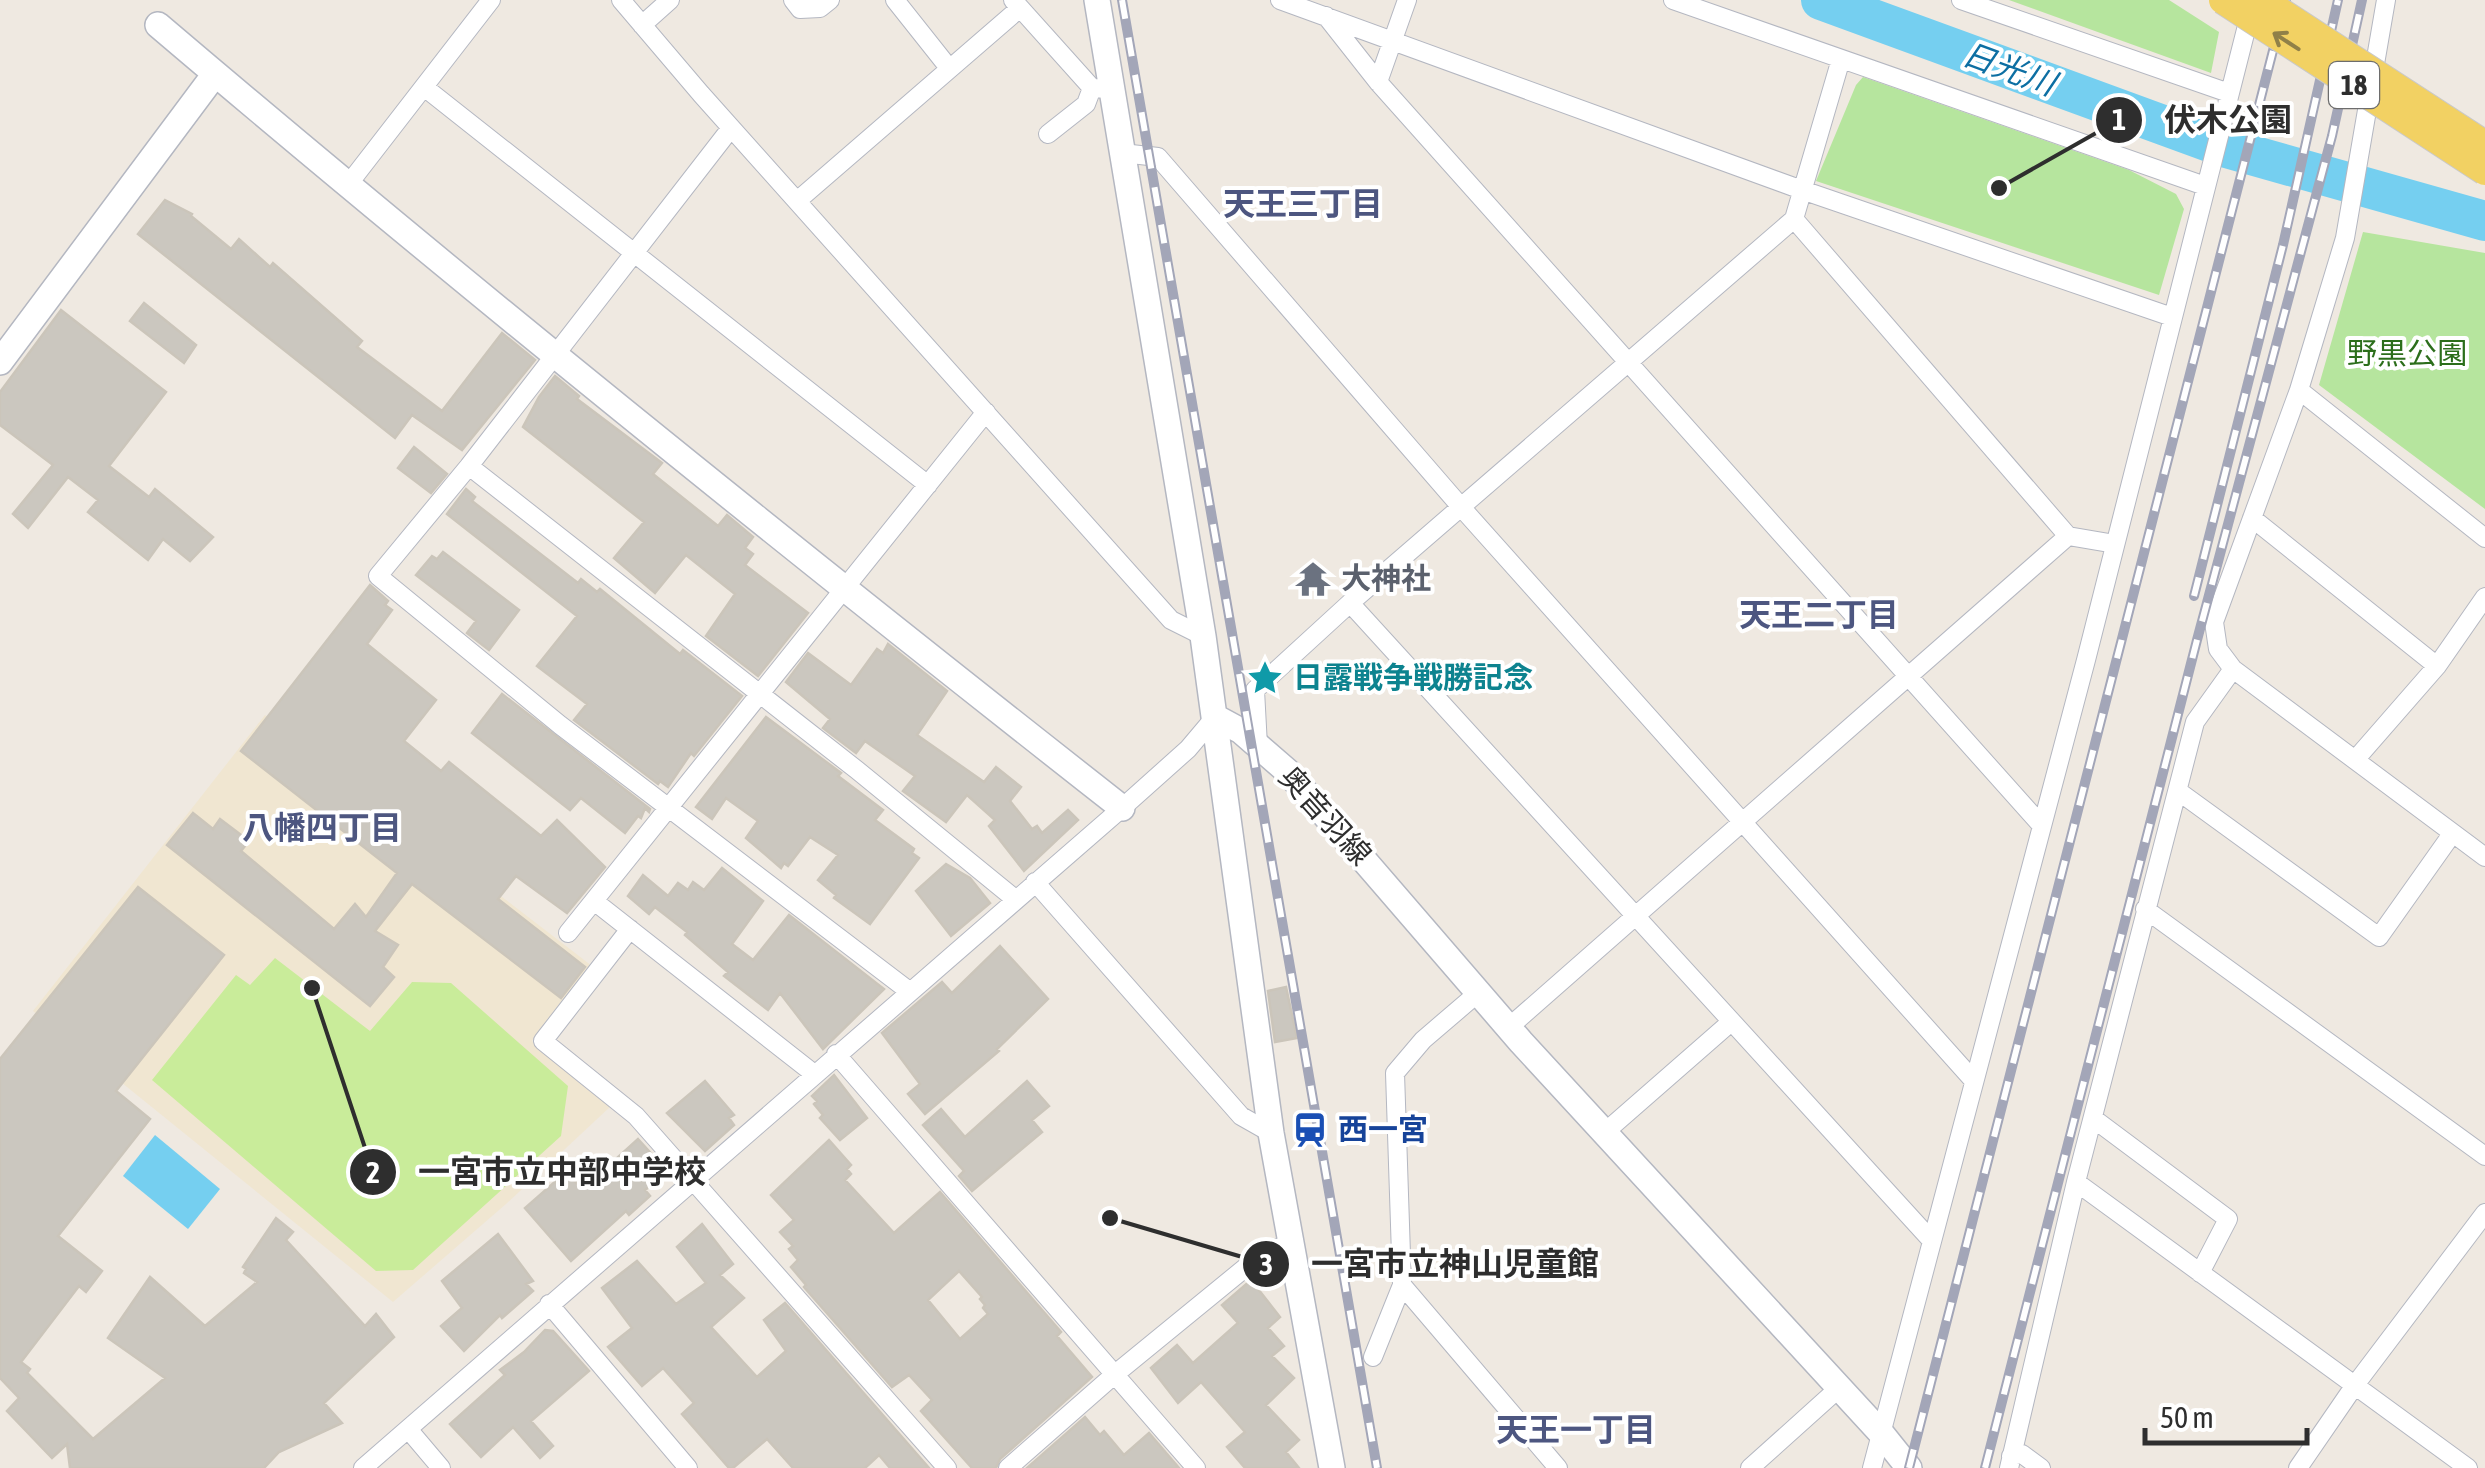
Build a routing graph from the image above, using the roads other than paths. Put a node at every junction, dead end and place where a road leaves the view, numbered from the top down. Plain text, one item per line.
1 (491, 0) edge
2 (622, 0) edge
3 (670, 0) edge
4 (793, 0) edge
5 (830, 0) edge
6 (895, 0) edge
7 (1097, 0) edge
8 (1280, 0) edge
9 (1407, 0) edge
10 (1673, 0) edge
11 (1961, 0) edge
12 (2223, 0) edge
13 (2253, 0) edge
14 (2262, 0) edge
15 (2386, 0) edge
16 (1016, 4) edge
17 (1326, 16) junction
18 (158, 25) dead end
19 (642, 25) junction
20 (1393, 40) junction
21 (1841, 59) junction
22 (948, 68) junction
23 (215, 74) junction
24 (1378, 82) junction
25 (2370, 85) junction
26 (424, 87) junction
27 (1102, 88) junction
28 (2228, 98) junction
29 (731, 128) junction
30 (1048, 134) dead end
31 (2485, 145) edge
32 (1122, 153) junction
33 (2485, 159) edge
34 (2485, 171) edge
35 (2206, 183) junction
36 (347, 186) junction
37 (1802, 190) junction
38 (797, 201) junction
39 (1794, 219) junction
40 (632, 254) junction
41 (2172, 317) junction
42 (554, 355) junction
43 (1628, 360) junction
44 (0, 362) edge
45 (2299, 390) junction
46 (986, 412) junction
47 (469, 466) junction
48 (928, 485) junction
49 (1460, 507) junction
50 (2252, 518) junction
51 (2068, 536) junction
52 (2485, 538) edge
53 (2115, 544) junction
54 (844, 590) junction
55 (2485, 598) edge
56 (1350, 602) junction
57 (1203, 636) junction
58 (2437, 666) junction
59 (2233, 669) junction
60 (1908, 674) junction
61 (760, 694) junction
62 (1215, 717) junction
63 (1258, 746) junction
64 (2355, 760) junction
65 (2178, 791) junction
66 (668, 807) junction
67 (1122, 808) junction
68 (1744, 821) junction
69 (2042, 826) junction
70 (2452, 834) junction
71 (2485, 857) edge
72 (1035, 882) junction
73 (594, 900) junction
74 (1015, 900) junction
75 (2146, 909) junction
76 (1636, 918) junction
77 (630, 929) junction
78 (568, 933) dead end
79 (908, 991) junction
80 (1480, 992) junction
81 (1731, 1022) junction
82 (1508, 1028) junction
83 (836, 1054) junction
84 (814, 1074) junction
85 (1974, 1082) junction
86 (2094, 1119) junction
87 (1271, 1133) junction
88 (1604, 1133) junction
89 (2485, 1156) edge
90 (692, 1180) junction
91 (2076, 1182) junction
92 (2485, 1212) edge
93 (1932, 1241) junction
94 (1294, 1242) junction
95 (2200, 1272) junction
96 (1402, 1285) junction
97 (549, 1304) junction
98 (1373, 1357) dead end
99 (1114, 1375) junction
100 (2355, 1385) junction
101 (1839, 1388) junction
102 (408, 1429) junction
103 (1881, 1433) junction
104 (2010, 1462) edge
105 (363, 1468) edge
106 (442, 1468) edge
107 (688, 1468) edge
108 (947, 1468) edge
109 (1008, 1468) edge
110 (1196, 1468) edge
111 (1332, 1468) edge
112 (1558, 1468) edge
113 (1750, 1468) edge
114 (1872, 1468) edge
115 (1909, 1468) edge
116 (2040, 1468) edge
117 (2298, 1468) edge
118 (2468, 1468) edge

1 - 26 street
2 - 19 street
3 - 19 street
4 - 5 street
6 - 22 street
7 - 27 street
8 - 17 street
9 - 20 street
10 - 21 street
11 - 28 street
34 -> 12 main road, 18, bridge
13 - 28 street
14 - 31 main road, 18, bridge
15 - 25 street
16 - 22 street
16 - 27 street
17 - 20 street
17 - 24 street
18 - 23 street
19 - 29 street
20 - 24 street
20 - 37 street
21 - 35 street
21 - 37 street
22 - 38 street
23 - 36 street
23 - 44 street
24 - 43 street
25 - 33 street
25 - 45 street
26 - 36 street
26 - 40 street
27 - 30 street
27 - 32 street
28 - 35 street
29 - 38 street
29 - 40 street
32 - 49 street
32 - 57 street
35 - 41 street
36 - 42 street
37 - 39 street
37 - 41 street
38 - 46 street
39 - 43 street
39 - 51 street
40 - 42 street
40 - 48 street
41 - 53 street
42 - 47 street
42 - 54 street
43 - 49 street
43 - 60 street
45 - 50 street
45 - 52 street
46 - 48 street
46 - 57 street
47 - 61 street
47 - 66 street
48 - 54 street
49 - 56 street
49 - 68 street
50 - 58 street
50 - 59 street
51 - 53 street
51 - 60 street
53 - 69 street
54 - 61 street
54 - 67 street
55 - 58 street
56 - 63 street
56 - 76 street
57 - 62 street
58 - 64 street
59 - 64 street
59 - 65 street
60 - 68 street
60 - 69 street
61 - 66 street
61 - 74 street
62 - 63 street, 奥音羽線
62 - 67 street
62 - 87 street
63 - 80 street, 奥音羽線
64 - 70 street
65 - 70 street
65 - 75 street
66 - 73 street
66 - 79 street
67 - 72 street
68 - 76 street
68 - 85 street
69 - 85 street
70 - 71 street
72 - 74 street
72 - 87 street
73 - 77 street
73 - 78 street
74 - 79 street
75 - 86 street
75 - 89 street
76 - 81 street
76 - 82 street
77 - 84 street
77 - 90 street
79 - 83 street
80 - 82 street, 奥音羽線
80 - 96 street
81 - 88 street
81 - 93 street
82 - 88 street, 奥音羽線
83 - 84 street
83 - 99 street
84 - 90 street
85 - 93 street
86 - 91 street
86 - 95 street
87 - 94 street
88 - 101 street, 奥音羽線
90 - 97 street
90 - 108 street
91 - 95 street
91 - 104 street
92 - 100 street
93 - 103 street
94 - 99 street
94 - 111 street
95 - 100 street
96 - 98 street
96 - 112 street
97 - 102 street
97 - 107 street
99 - 109 street
99 - 110 street
100 - 117 street
100 - 118 street
101 - 103 street, 奥音羽線
101 - 113 street
102 - 105 street
102 - 106 street
103 - 114 street
103 - 115 street, 奥音羽線
104 - 116 street

